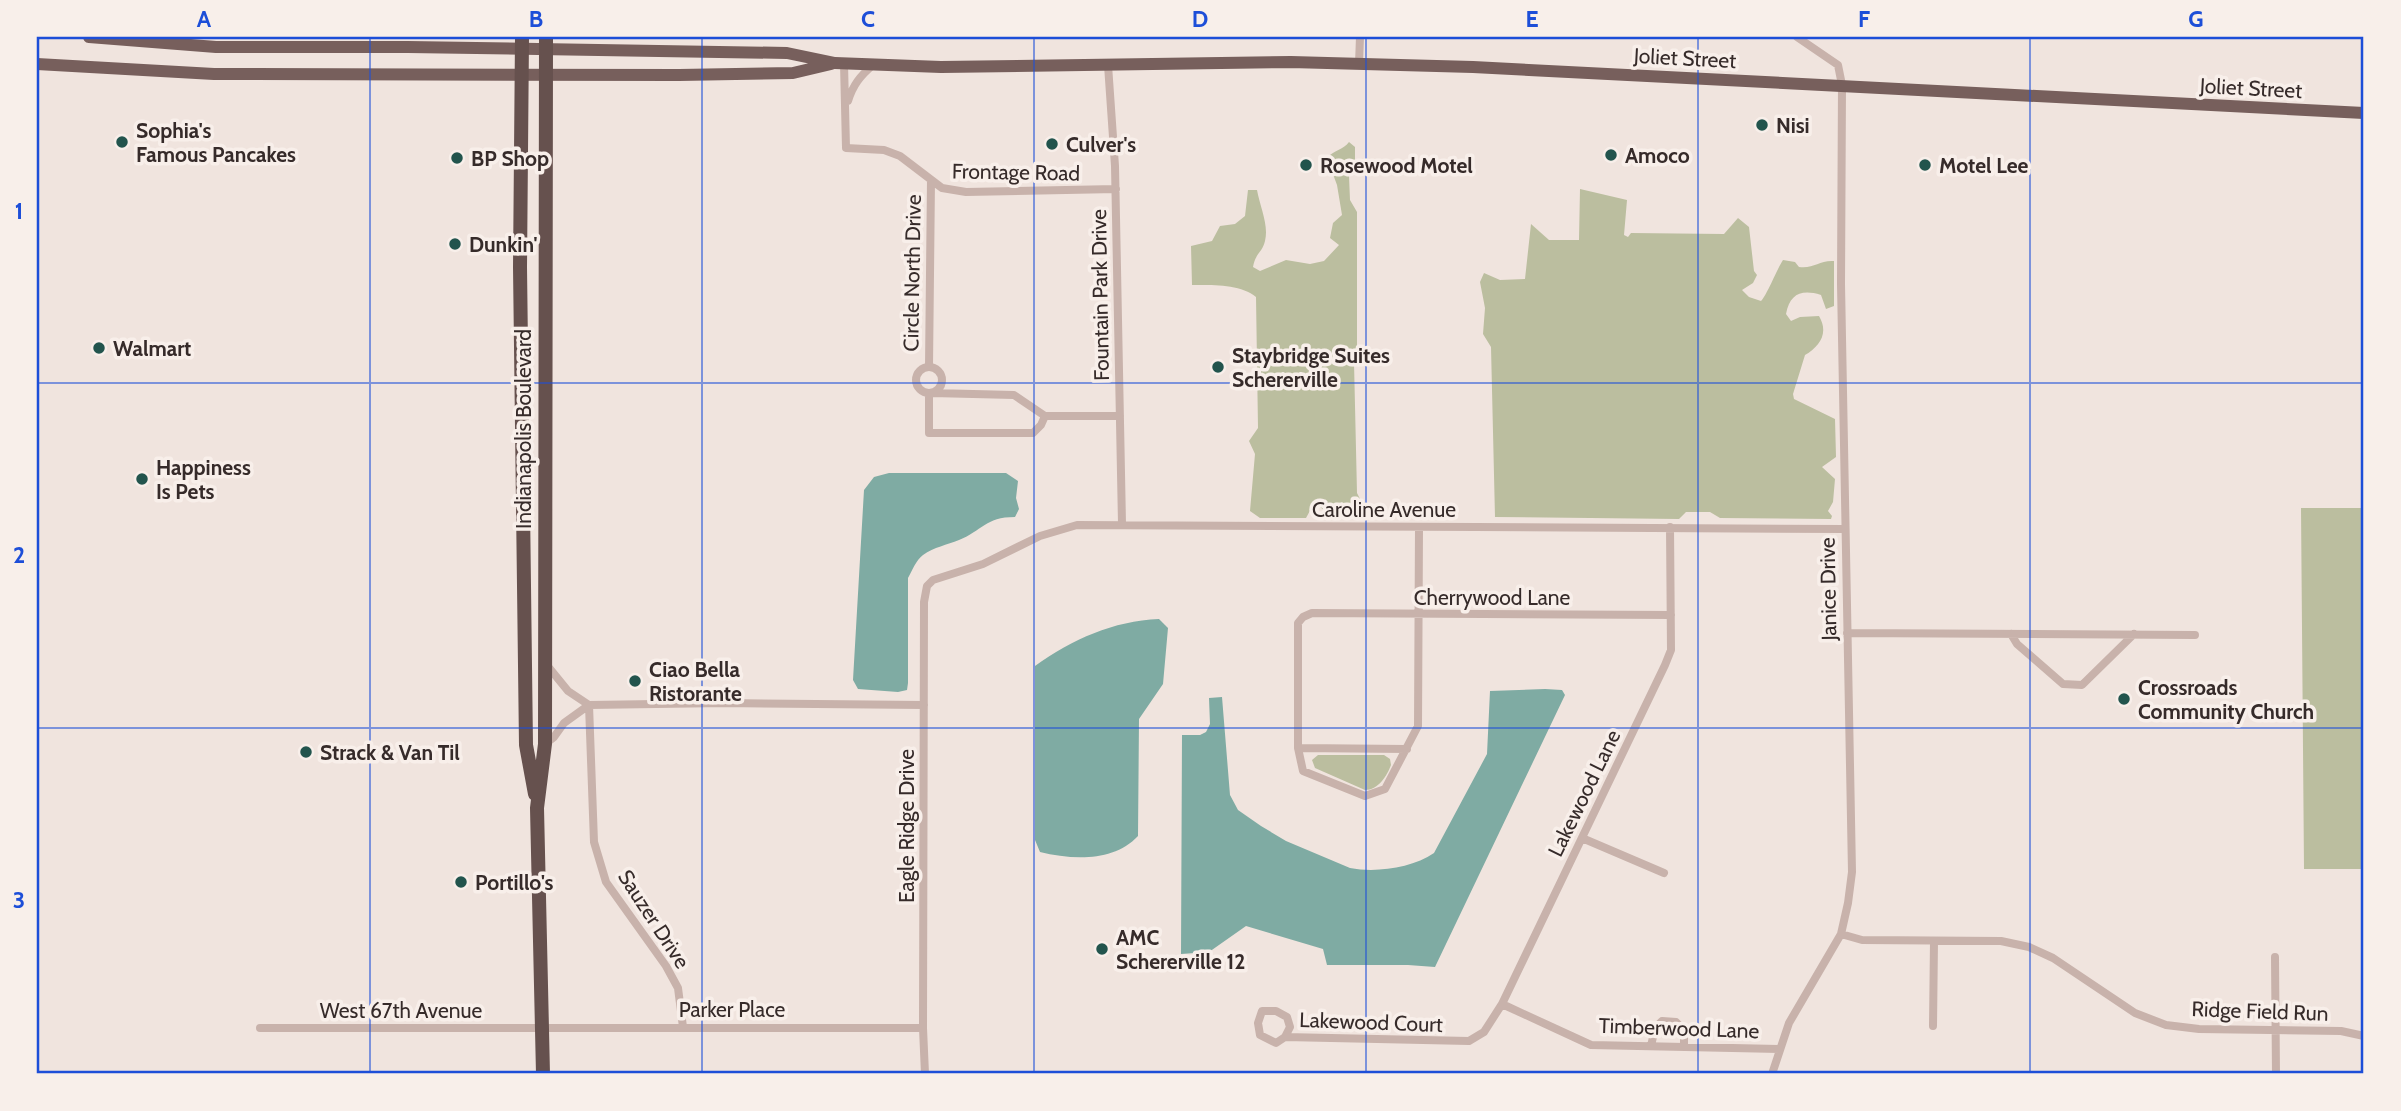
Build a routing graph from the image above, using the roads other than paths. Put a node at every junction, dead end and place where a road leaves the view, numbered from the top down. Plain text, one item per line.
1 (89, 37) edge
2 (1360, 37) edge
3 (1797, 37) edge
4 (522, 43) edge
5 (546, 43) edge
6 (839, 63) junction
7 (37, 64) edge
8 (874, 64) junction
9 (1359, 64) junction
10 (1108, 65) junction
11 (521, 74) junction
12 (546, 74) junction
13 (1842, 85) junction
14 (845, 111) junction
15 (2364, 113) edge
16 (931, 180) junction
17 (1116, 190) junction
18 (929, 367) junction
19 (931, 393) junction
20 (1045, 416) junction
21 (1120, 416) junction
22 (1122, 524) junction
23 (1419, 527) junction
24 (1670, 527) junction
25 (1845, 529) junction
26 (933, 580) joint
27 (1419, 614) junction
28 (1671, 615) junction
29 (1846, 633) junction
30 (2011, 634) junction
31 (2134, 634) junction
32 (2195, 635) dead end
33 (544, 662) junction
34 (589, 705) junction
35 (924, 705) junction
36 (545, 744) junction
37 (1298, 748) junction
38 (1407, 749) junction
39 (537, 808) junction
40 (1582, 838) junction
41 (1664, 873) dead end
42 (1841, 934) junction
43 (1934, 941) junction
44 (2275, 957) dead end
45 (1502, 1004) junction
46 (1933, 1026) dead end
47 (683, 1027) junction
48 (260, 1028) dead end
49 (542, 1028) junction
50 (923, 1028) junction
51 (2276, 1032) junction
52 (1285, 1037) junction
53 (2364, 1037) edge
54 (1456, 1042) joint
55 (1651, 1046) junction
56 (1684, 1047) junction
57 (1779, 1049) junction
58 (543, 1074) edge
59 (925, 1074) edge
60 (1772, 1074) edge
61 (2276, 1074) edge

1 - 4 main road
2 - 9 street
3 - 13 street
4 - 5 main road
4 - 11 highway, Indianapolis Boulevard
5 - 6 main road
5 - 12 highway, Indianapolis Boulevard
6 - 8 main road, Joliet Street
6 - 12 main road
6 - 14 street, Frontage Road
7 - 11 main road
8 - 10 main road, Joliet Street
8 - 14 street
9 - 10 main road, Joliet Street
9 - 13 main road, Joliet Street
10 - 17 street, Fountain Park Drive
11 - 12 main road
11 - 39 highway, Indianapolis Boulevard
12 - 33 highway, Indianapolis Boulevard
13 - 15 main road, Joliet Street
13 - 25 street, Janice Drive
14 - 16 street, Frontage Road
16 - 17 street, Frontage Road
16 - 18 street, Circle North Drive
17 - 21 street, Fountain Park Drive
18 - 19 street
18 - 19 street
19 - 20 street
19 - 20 street
20 - 21 street
21 - 22 street, Fountain Park Drive
22 - 23 street, Caroline Avenue
22 - 26 street, Caroline Avenue
23 - 24 street, Caroline Avenue
23 - 27 street
24 - 25 street, Caroline Avenue
24 - 28 street, Lakewood Lane
25 - 29 street, Janice Drive
26 - 35 street, Eagle Ridge Drive
27 - 28 street, Cherrywood Lane
27 - 37 street, Cherrywood Lane
27 - 38 street
28 - 40 street, Lakewood Lane
29 - 30 street
29 - 42 street, Janice Drive
30 - 31 street
30 - 31 street
31 - 32 street
33 - 34 street
33 - 36 highway, Indianapolis Boulevard
34 - 35 street
34 - 36 street
34 - 47 street, Sauzer Drive
35 - 50 street, Eagle Ridge Drive
36 - 39 highway, Indianapolis Boulevard
37 - 38 street
37 - 38 street
39 - 49 highway, Indianapolis Boulevard
40 - 41 street
40 - 45 street, Lakewood Lane
42 - 43 street, Ridge Field Run
42 - 57 street, Janice Drive
43 - 46 street
43 - 51 street, Ridge Field Run
44 - 51 street
45 - 54 street, Lakewood Lane
45 - 55 street, Timberwood Lane
47 - 49 street, Parker Place
47 - 50 street, Parker Place
48 - 49 street, West 67th Avenue
49 - 58 highway, Indianapolis Boulevard
50 - 59 street, Eagle Ridge Drive
51 - 53 street, Ridge Field Run
51 - 61 street
52 - 52 street, Lakewood Court
52 - 54 street, Lakewood Court
55 - 56 street, Timberwood Lane
55 - 56 street
56 - 57 street, Timberwood Lane
57 - 60 street, Janice Drive

